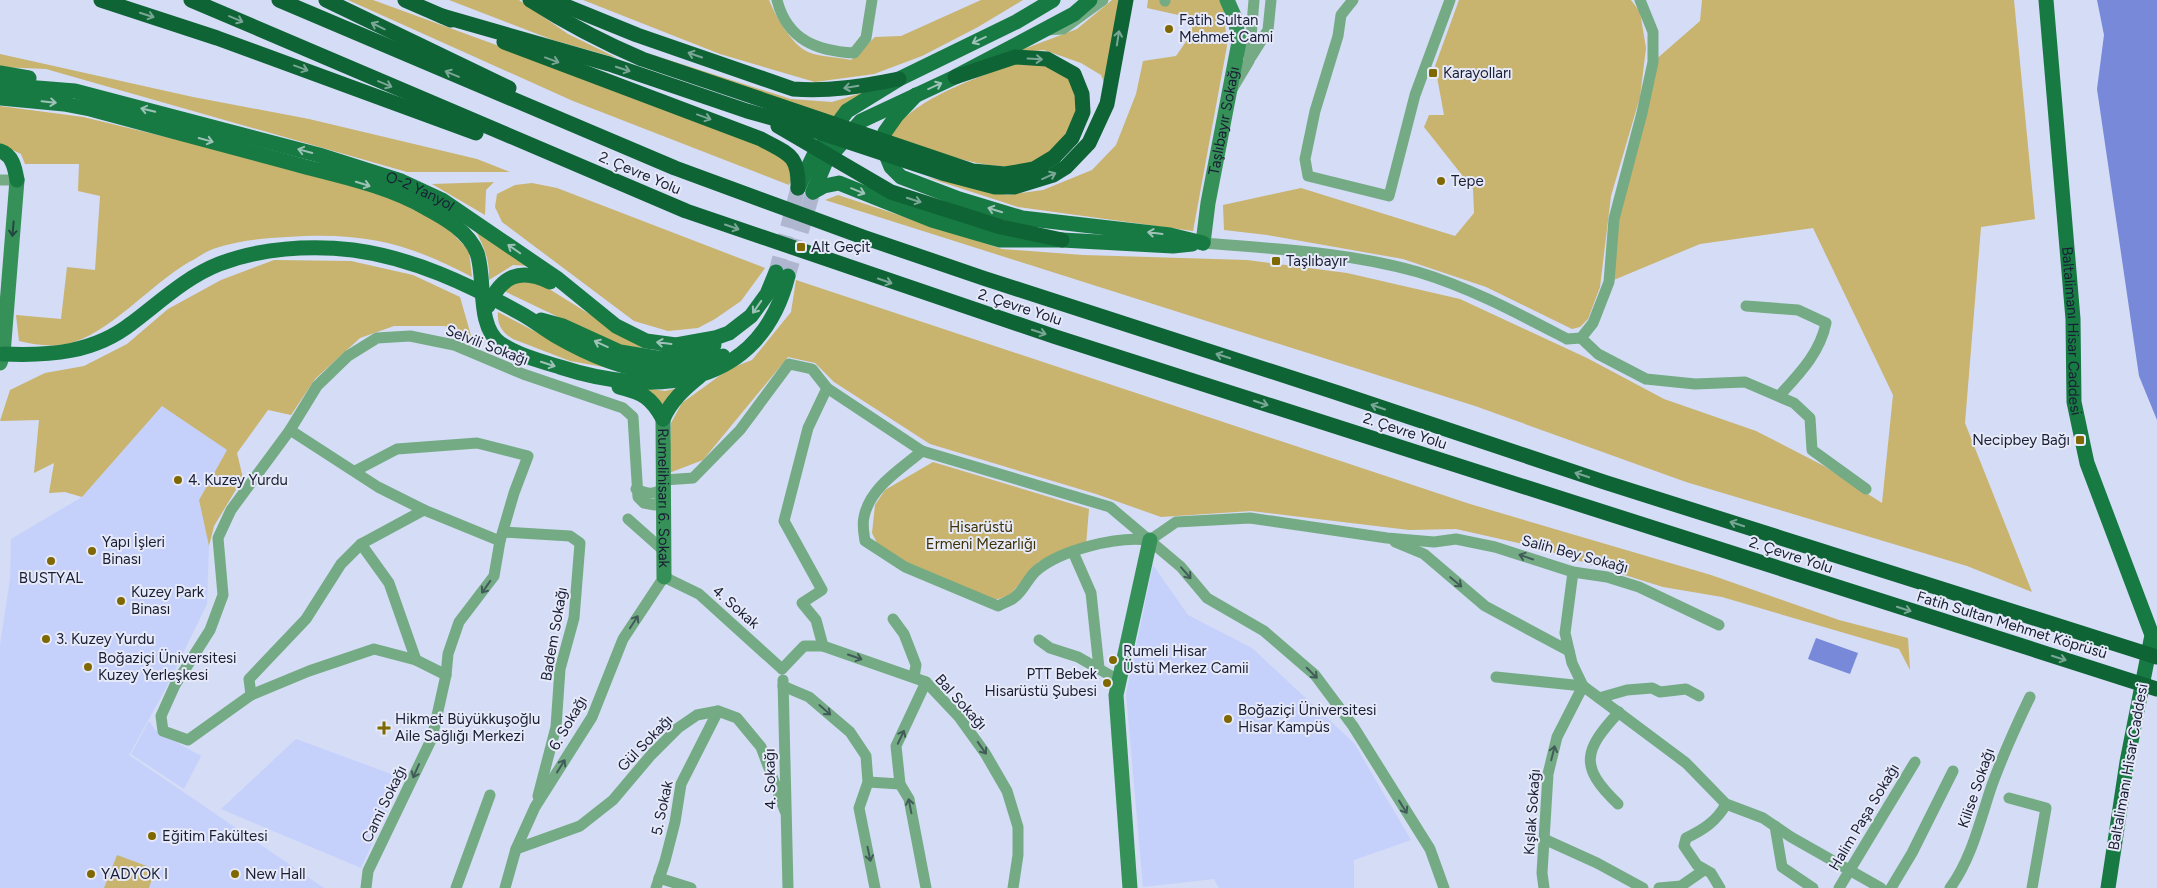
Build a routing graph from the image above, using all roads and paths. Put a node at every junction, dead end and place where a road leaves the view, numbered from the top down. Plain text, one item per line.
1 (101, 0) edge
2 (191, 0) edge
3 (279, 0) edge
4 (326, 0) edge
5 (530, 0) edge
6 (551, 0) edge
7 (777, 0) edge
8 (872, 0) edge
9 (1053, 0) edge
10 (1090, 0) edge
11 (1103, 0) edge
12 (1126, 0) edge
13 (1227, 0) edge
14 (1234, 0) edge
15 (1254, 0) edge
16 (1271, 0) edge
17 (1353, 0) edge
18 (1450, 0) edge
19 (1640, 0) edge
20 (2046, 0) edge
21 (407, 1) edge
22 (442, 16) junction
23 (1235, 18) junction
24 (1042, 30) junction
25 (1249, 61) junction
26 (0, 73) edge
27 (955, 77) junction
28 (899, 79) junction
29 (0, 85) edge
30 (75, 91) junction
31 (1228, 94) junction
32 (916, 95) junction
33 (0, 98) edge
34 (794, 123) junction
35 (0, 151) edge
36 (903, 154) junction
37 (675, 168) junction
38 (0, 180) edge
39 (17, 180) junction
40 (806, 190) junction
41 (686, 211) junction
42 (1062, 240) junction
43 (1203, 243) junction
44 (574, 292) junction
45 (1746, 306) dead end
46 (485, 313) junction
47 (521, 313) junction
48 (729, 334) junction
49 (1581, 338) junction
50 (757, 340) junction
51 (1, 357) edge
52 (580, 374) junction
53 (703, 374) junction
54 (827, 388) junction
55 (1779, 396) junction
56 (664, 419) junction
57 (290, 430) junction
58 (922, 451) junction
59 (355, 472) junction
60 (664, 488) junction
61 (1866, 489) dead end
62 (424, 510) junction
63 (628, 519) dead end
64 (502, 536) junction
65 (1387, 538) junction
66 (1150, 540) junction
67 (1434, 542) junction
68 (361, 544) junction
69 (664, 551) junction
70 (1073, 552) junction
71 (1433, 562) junction
72 (1866, 566) joint
73 (1573, 572) junction
74 (664, 577) junction
75 (1857, 594) joint
76 (893, 619) dead end
77 (1718, 625) dead end
78 (1039, 640) dead end
79 (823, 646) junction
80 (1569, 651) junction
81 (2157, 658) edge
82 (413, 659) junction
83 (1098, 668) junction
84 (782, 669) junction
85 (446, 675) junction
86 (914, 677) junction
87 (1496, 677) dead end
88 (1120, 681) junction
89 (926, 682) junction
90 (783, 686) junction
91 (1583, 686) junction
92 (2157, 689) edge
93 (251, 694) junction
94 (1699, 696) dead end
95 (2030, 697) dead end
96 (1599, 698) junction
97 (718, 711) junction
98 (1619, 712) junction
99 (1915, 762) dead end
100 (1952, 771) dead end
101 (868, 782) junction
102 (900, 784) junction
103 (490, 795) dead end
104 (2009, 798) dead end
105 (1618, 804) dead end
106 (1726, 804) junction
107 (535, 807) junction
108 (785, 811) junction
109 (1775, 826) junction
110 (1544, 839) junction
111 (516, 848) junction
112 (1704, 870) junction
113 (1849, 870) junction
114 (657, 883) edge
115 (366, 888) edge
116 (456, 888) edge
117 (504, 888) edge
118 (691, 888) edge
119 (788, 888) edge
120 (875, 888) edge
121 (926, 888) edge
122 (1013, 888) edge
123 (1130, 888) edge
124 (1444, 888) edge
125 (1544, 888) edge
126 (1643, 888) edge
127 (1659, 888) edge
128 (1720, 888) edge
129 (1813, 888) edge
130 (1839, 888) edge
131 (1881, 888) edge
132 (1891, 888) edge
133 (1950, 888) edge
134 (2032, 888) edge
135 (2108, 888) edge

1 -> 41 highway
2 -> 41 highway, 2. Çevre Yolu
37 -> 3 highway, 2. Çevre Yolu
37 -> 4 highway
5 - 34 highway
28 -> 6 highway
7 - 8 street
9 -> 28 main road
10 - 24 main road
11 - 24 street
36 -> 12 highway
13 - 23 main road, Taşlıbayır Sokağı
14 - 23 street
15 - 25 street
16 - 25 street
17 - 18 street
19 - 49 street
20 - 135 main road, Baltalimanı Hisar Caddesi
21 - 22 highway
22 -> 34 highway
22 -> 40 highway
23 - 31 main road, Taşlıbayır Sokağı
24 - 27 main road
25 - 31 street
26 - 30 main road
32 -> 27 main road
27 -> 36 highway
28 - 40 main road
29 - 30 main road, O-2 Yanyol
44 -> 30 main road, O-2 Yanyol
31 - 43 main road, Taşlıbayır Sokağı
32 - 40 main road
43 -> 32 main road
33 -> 46 main road
34 - 36 highway
34 -> 42 highway
35 - 39 main road
72 -> 37 highway, 2. Çevre Yolu
38 - 39 street
39 -> 51 main road
40 -> 42 main road
41 -> 75 highway, 2. Çevre Yolu
42 - 43 main road
43 - 49 street
44 - 46 main road
48 -> 44 main road, O-2 Yanyol
45 - 55 street
46 -> 52 main road
48 -> 47 main road
47 - 50 main road
47 - 51 main road
50 -> 48 main road, O-2 Yanyol
49 - 55 street
50 - 53 main road
52 - 53 main road
52 - 56 main road
53 - 56 main road
54 - 58 street
54 - 60 street
54 - 79 street
55 - 61 street
56 - 60 main road, Rumelihisarı 6. Sokak
57 - 59 street
57 - 60 street, Selvili Sokağı
57 - 93 street, Selvili Sokağı
58 - 66 street
58 - 70 street
59 - 62 street
59 - 64 street, Cami Sokağı
60 - 69 main road, Rumelihisarı 6. Sokak
62 - 64 street
62 - 68 street
63 - 69 street
64 -> 85 street, Cami Sokağı
64 - 107 street, Badem Sokağı
65 - 66 street, Salih Bey Sokağı
65 - 67 street, Salih Bey Sokağı
65 - 71 street, Salih Bey Sokağı
66 - 70 street
66 - 88 main road
66 -> 124 street
67 - 71 street
73 -> 67 street, Salih Bey Sokağı
68 - 82 street
68 - 93 street
69 - 74 main road, Rumelihisarı 6. Sokak
70 - 83 street
71 -> 80 street, Salih Bey Sokağı
72 - 81 highway, Fatih Sultan Mehmet Köprüsü
73 - 77 street, Salih Bey Sokağı
73 - 80 street
74 - 84 street, 4. Sokak
107 -> 74 street, 6. Sokağı
75 -> 92 highway, Fatih Sultan Mehmet Köprüsü
76 - 86 street
78 - 83 street
79 - 84 street, Bal Sokağı
79 -> 86 street, Bal Sokağı
80 - 91 street
82 - 85 street
82 - 93 street
83 - 88 street
84 - 90 street, 4. Sokağı
85 -> 115 street, Cami Sokağı
86 - 89 street, Bal Sokağı
87 - 91 street
88 - 123 main road
102 -> 89 street
89 -> 122 street, Bal Sokağı
90 -> 101 street
90 - 108 street, 4. Sokağı
91 - 96 street
110 -> 91 street, Kışlak Sokağı
94 - 96 street
95 - 133 street, Kilise Sokağı
96 - 98 street
97 - 108 street
97 - 111 street, Gül Sokağı
97 - 114 street, 5. Sokak
98 - 105 street
98 - 106 street
99 - 113 street, Halim Paşa Sokağı
100 - 132 street
101 - 102 street
101 -> 120 street
121 -> 102 street
103 - 116 street
104 - 134 street
106 - 109 street
106 - 112 street
107 - 111 street, 6. Sokağı
108 - 119 street, 4. Sokağı
109 - 113 street
109 - 129 street
110 - 125 street, Kışlak Sokağı
110 - 126 street
111 - 117 street, 6. Sokağı
112 - 127 street
112 - 128 street
113 - 130 street, Halim Paşa Sokağı
113 - 131 street
114 - 118 street

